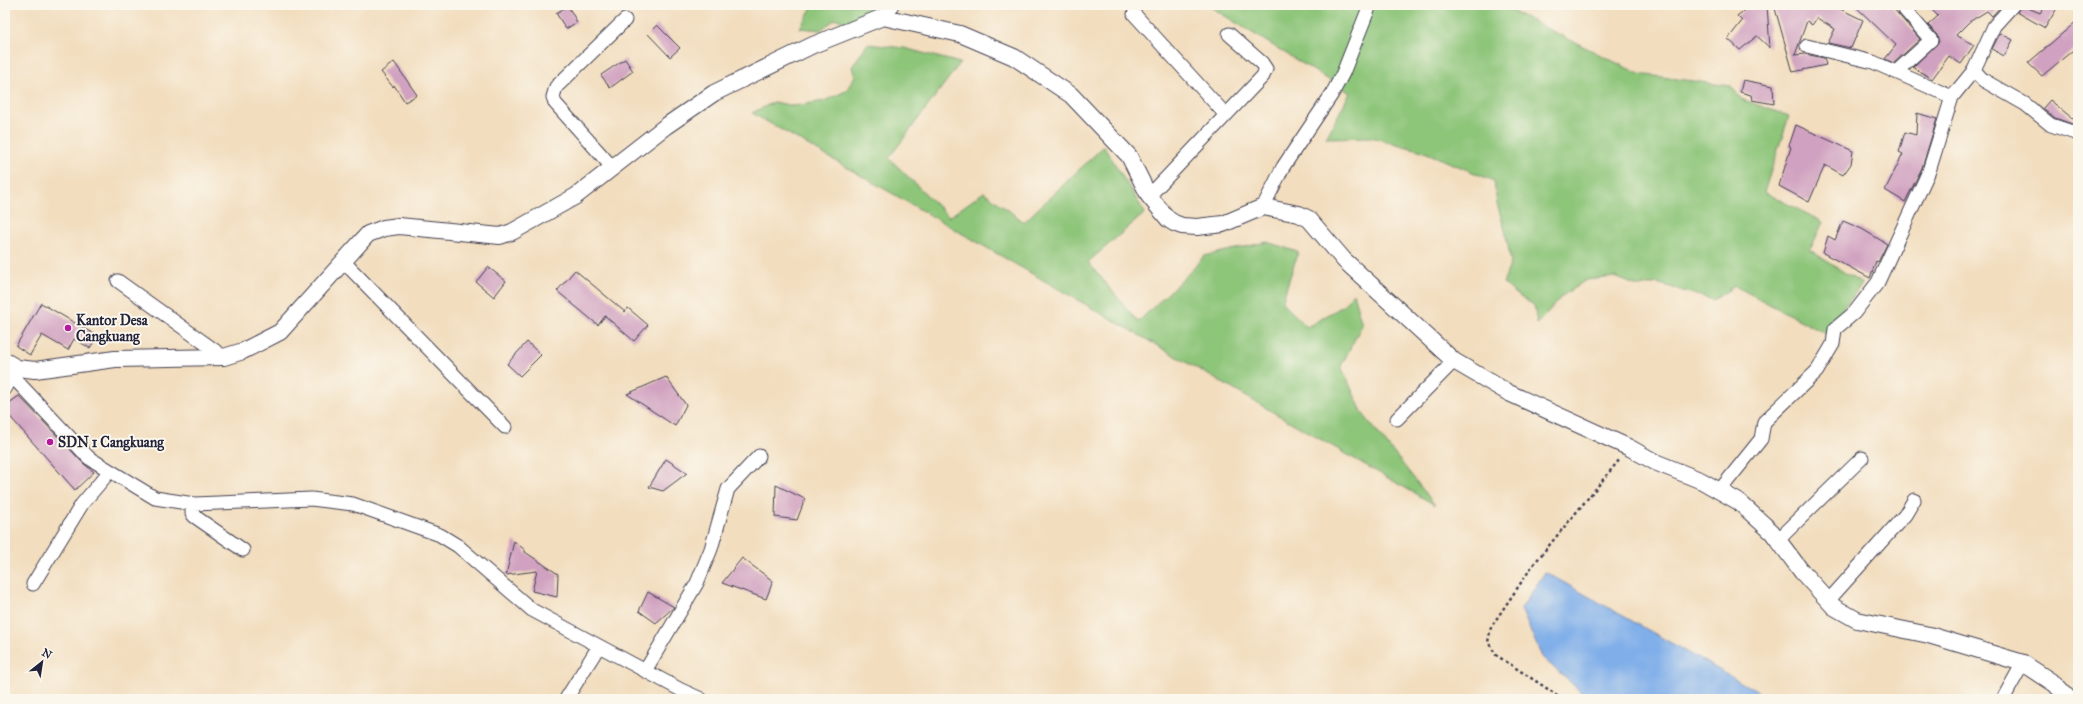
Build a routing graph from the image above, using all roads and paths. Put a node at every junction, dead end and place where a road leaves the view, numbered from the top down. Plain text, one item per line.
1 (1370, 5) edge
2 (2013, 5) edge
3 (1905, 10) dead end
4 (888, 11) edge
5 (1134, 14) dead end
6 (625, 20) dead end
7 (1230, 34) dead end
8 (1807, 46) dead end
9 (1974, 70) junction
10 (1897, 71) junction
11 (1952, 97) junction
12 (1226, 115) junction
13 (2078, 134) edge
14 (612, 167) junction
15 (1149, 196) junction
16 (1263, 208) junction
17 (343, 261) junction
18 (118, 281) dead end
19 (224, 357) junction
20 (1454, 361) junction
21 (11, 368) edge
22 (5, 389) edge
23 (1397, 418) dead end
24 (505, 427) dead end
25 (1630, 448) junction
26 (759, 456) dead end
27 (1862, 458) dead end
28 (110, 471) junction
29 (1720, 490) junction
30 (1914, 500) dead end
31 (194, 504) junction
32 (1778, 540) junction
33 (243, 550) dead end
34 (33, 584) dead end
35 (1828, 601) junction
36 (599, 646) junction
37 (2023, 663) junction
38 (646, 671) junction
39 (566, 699) edge
40 (701, 699) edge
41 (1563, 699) edge
42 (2003, 699) edge
43 (2068, 699) edge

1 - 16 street
2 - 9 street
3 - 10 street
4 - 14 street
4 - 15 street
5 - 12 street
6 - 14 street
7 - 12 street
8 - 10 street
9 - 11 street
9 - 13 street
10 - 11 street
11 - 29 street
12 - 15 street
14 - 17 street
15 - 16 street
16 - 20 street
17 - 19 street
17 - 24 street
18 - 19 street
19 - 21 street
20 - 23 street
20 - 25 street
21 - 22 street
21 - 28 street
25 - 29 street
25 - 41 path
26 - 38 street
27 - 32 street
28 - 31 street
28 - 34 street
29 - 32 street
30 - 35 street
31 - 33 street
31 - 36 street
32 - 35 street
35 - 37 street
36 - 38 street
36 - 39 street
37 - 42 street
37 - 43 street
38 - 40 street

